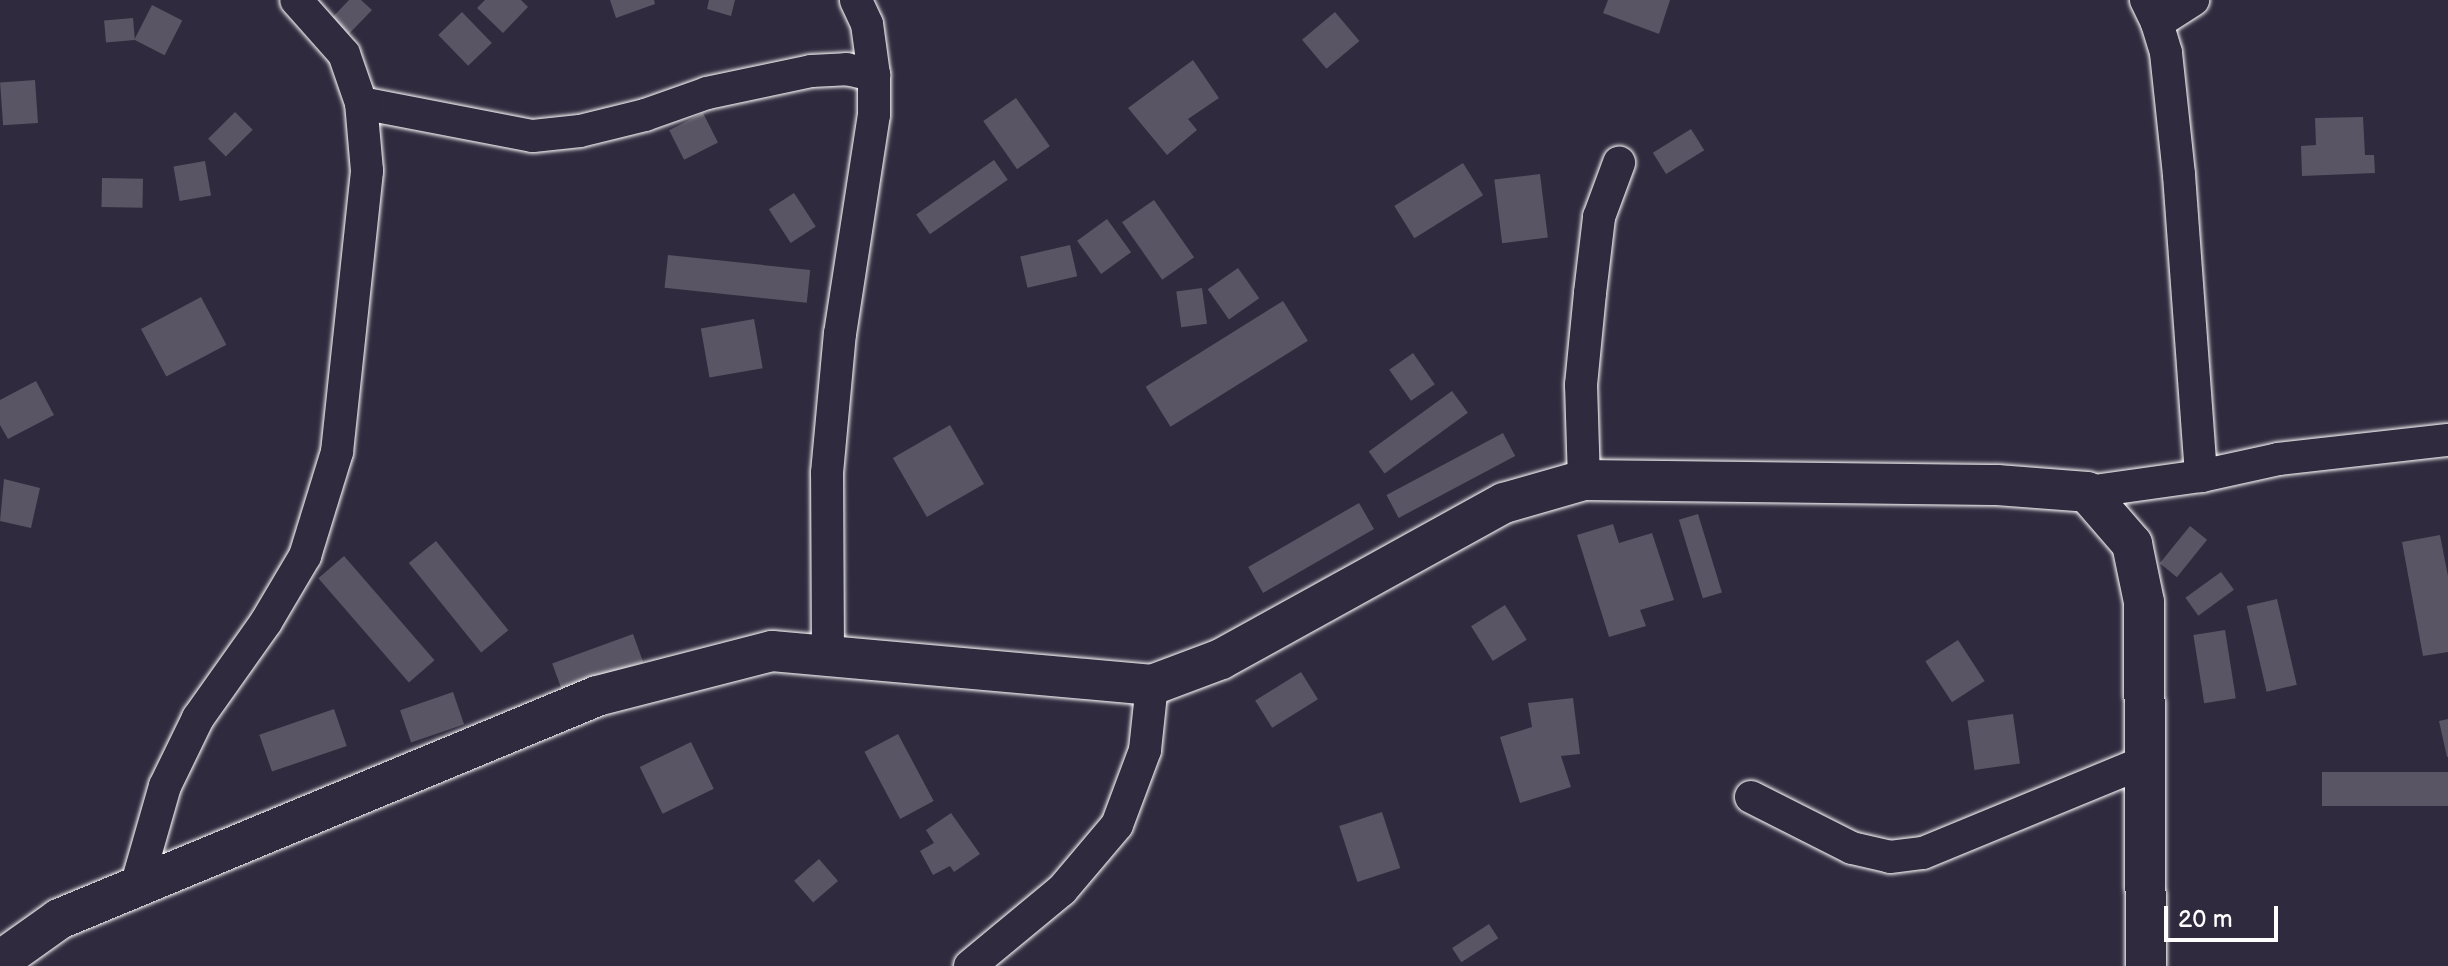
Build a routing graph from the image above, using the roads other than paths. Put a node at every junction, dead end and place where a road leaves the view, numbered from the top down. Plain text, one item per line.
1 (296, 0) edge
2 (856, 0) edge
3 (2193, 0) edge
4 (2152, 11) edge
5 (874, 75) junction
6 (361, 103) junction
7 (1619, 163) dead end
8 (2448, 440) edge
9 (2201, 476) junction
10 (1584, 480) junction
11 (2087, 492) junction
12 (828, 654) junction
13 (1152, 685) junction
14 (2144, 762) junction
15 (1751, 797) dead end
16 (136, 887) junction
17 (0, 961) edge
18 (970, 966) edge
19 (2146, 966) edge

1 - 6 street
2 - 5 street
3 - 4 street
4 - 9 street
5 - 6 street
5 - 12 street
6 - 16 street
7 - 10 street
8 - 9 street
9 - 11 street
10 - 11 street
10 - 13 street
11 - 14 street
12 - 13 street
12 - 16 street
13 - 18 street
14 - 15 street
14 - 19 street
16 - 17 street

